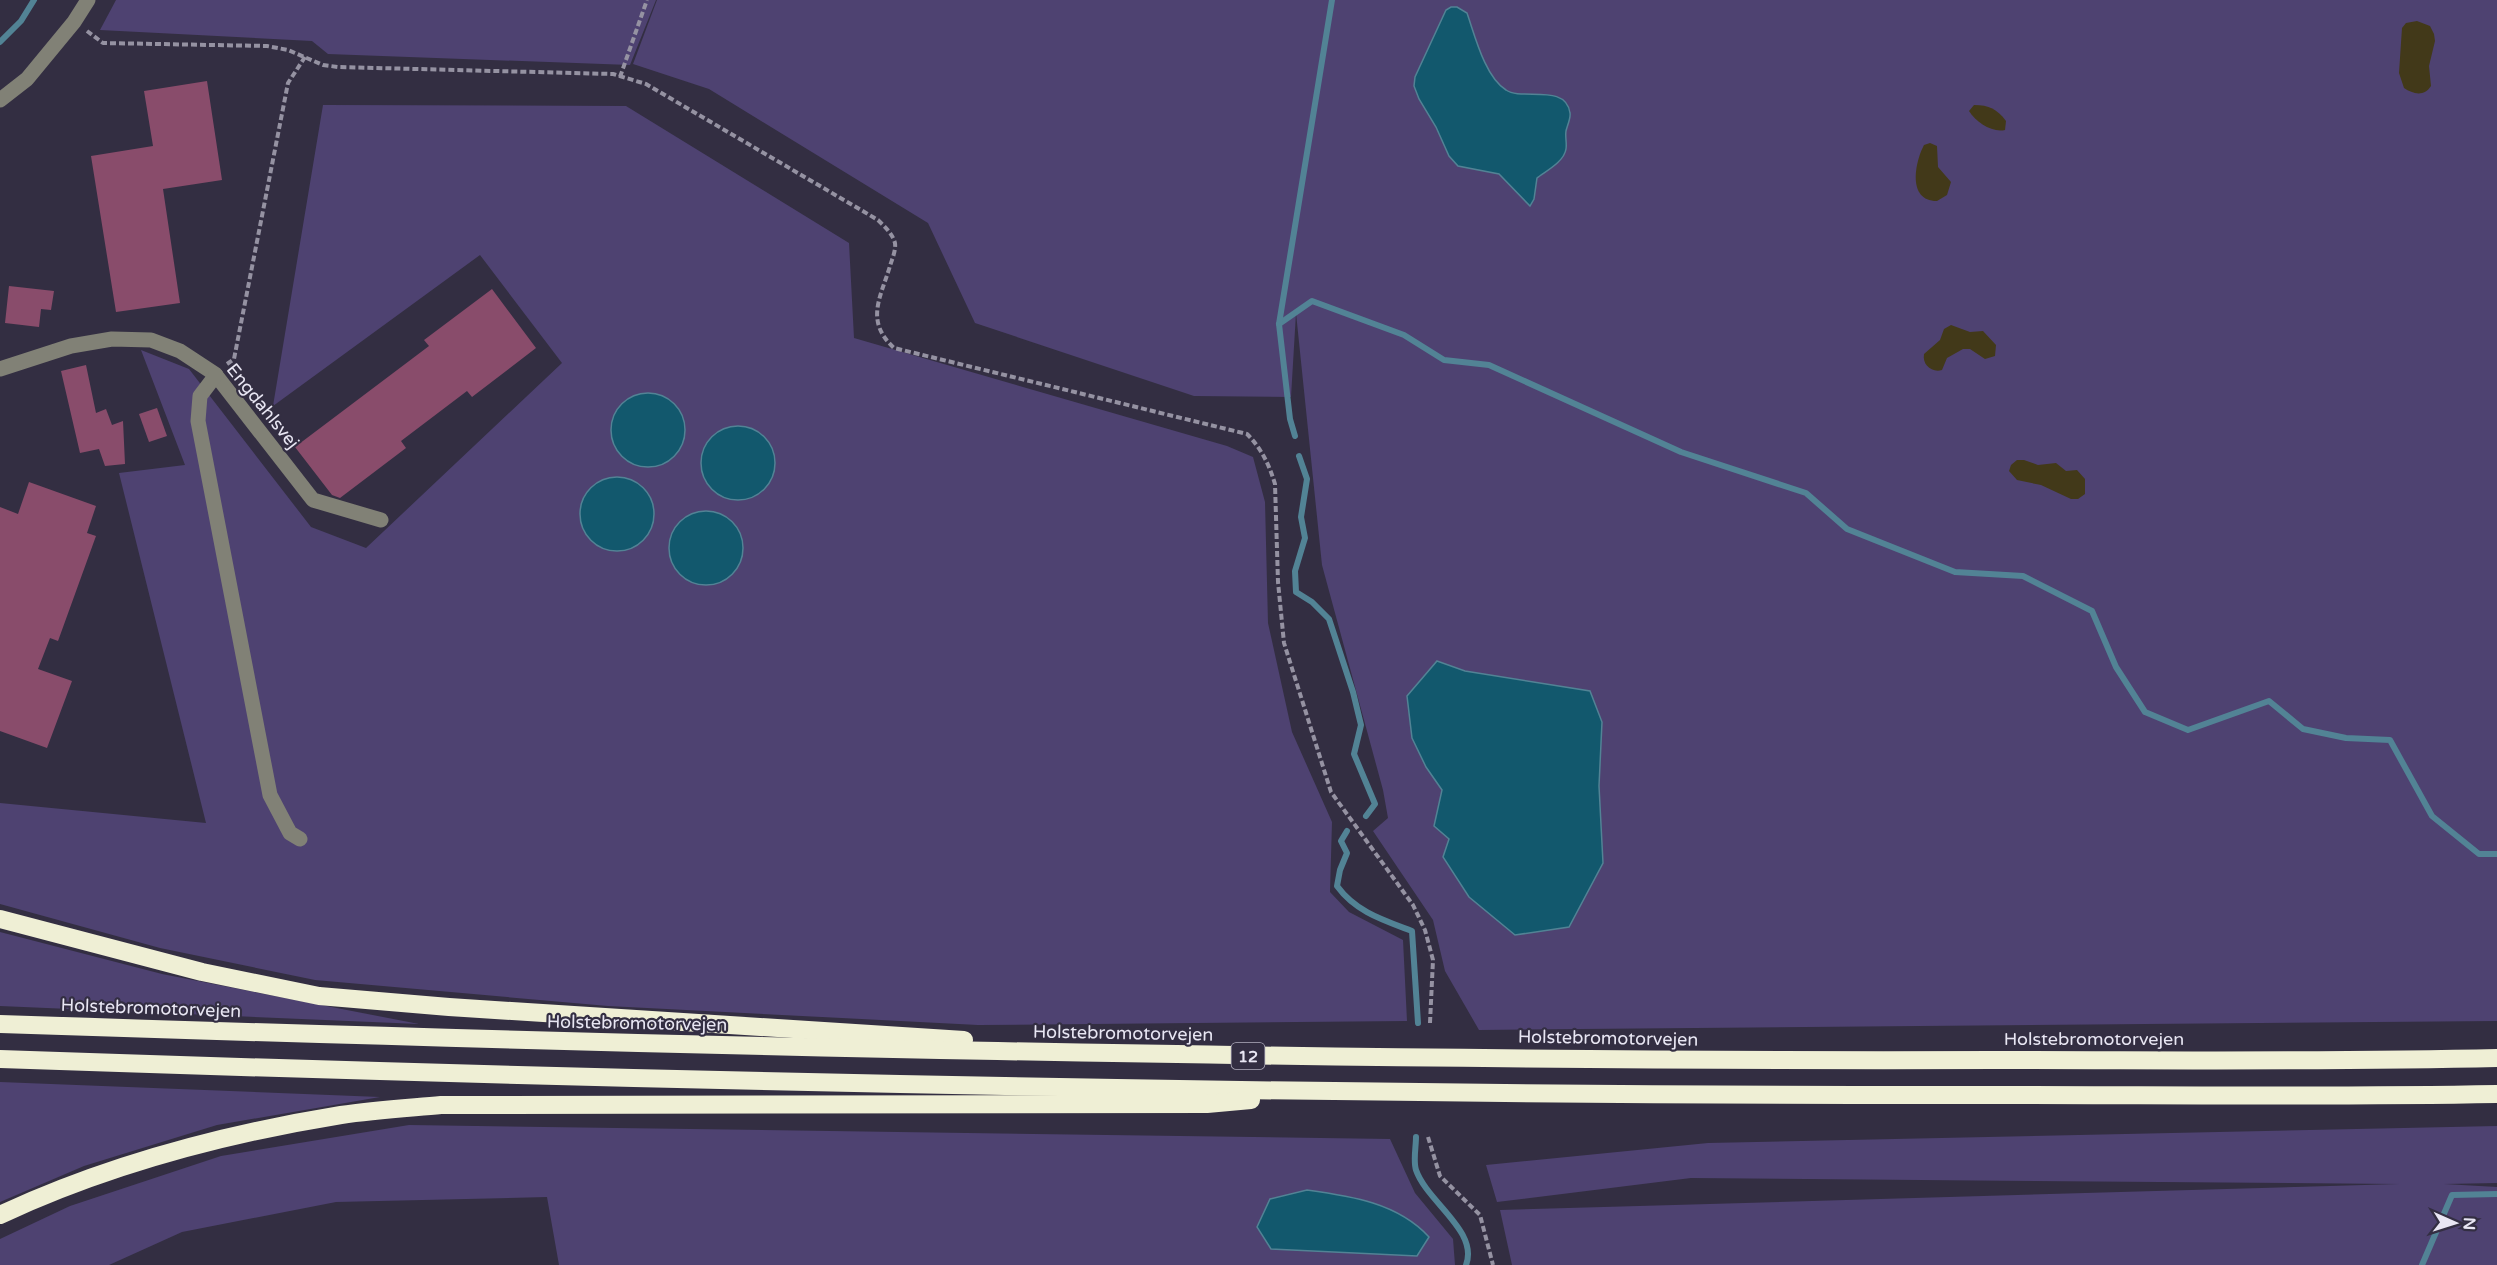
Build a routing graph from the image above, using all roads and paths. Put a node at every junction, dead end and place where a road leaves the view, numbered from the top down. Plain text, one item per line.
1 (88, 0) edge
2 (647, 0) edge
3 (74, 22) junction
4 (305, 57) junction
5 (620, 77) junction
6 (0, 100) edge
7 (0, 369) edge
8 (215, 375) junction
9 (381, 520) dead end
10 (300, 839) dead end
11 (0, 919) edge
12 (1430, 1023) dead end
13 (0, 1024) edge
14 (1036, 1053) junction
15 (2497, 1058) edge
16 (0, 1059) edge
17 (1361, 1092) junction
18 (2497, 1094) edge
19 (1428, 1137) dead end
20 (0, 1215) edge
21 (1493, 1265) edge

1 - 3 street
2 - 5 path
3 - 4 path
3 - 6 street
4 - 5 path
4 - 8 path
5 - 12 path
7 - 8 street, Engdahlsvej
8 - 9 street, Engdahlsvej
8 - 10 street
11 - 14 highway
13 - 14 highway, Holstebromotorvejen / 12
14 - 15 highway, Holstebromotorvejen / 12
16 - 17 highway, 12
17 - 18 highway, 12
17 - 20 highway
19 - 21 path

